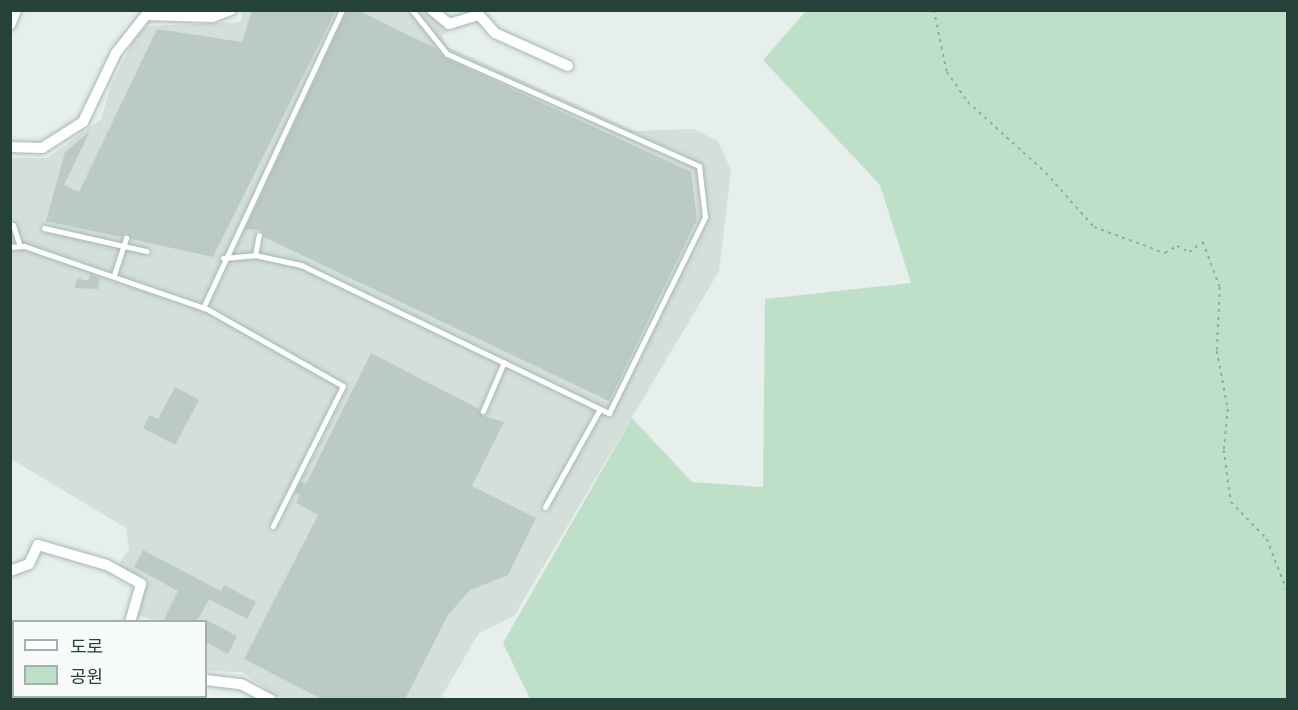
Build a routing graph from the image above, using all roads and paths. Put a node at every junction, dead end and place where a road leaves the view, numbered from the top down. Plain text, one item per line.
1 (16, 10) edge
2 (231, 10) edge
3 (342, 10) edge
4 (412, 10) edge
5 (432, 10) edge
6 (934, 10) edge
7 (10, 25) edge
8 (568, 66) dead end
9 (10, 147) edge
10 (13, 225) dead end
11 (44, 228) dead end
12 (259, 235) dead end
13 (126, 238) dead end
14 (20, 246) junction
15 (123, 246) junction
16 (10, 247) edge
17 (146, 251) dead end
18 (255, 255) junction
19 (223, 258) junction
20 (114, 275) junction
21 (203, 308) junction
22 (504, 362) junction
23 (600, 409) junction
24 (483, 411) dead end
25 (545, 507) dead end
26 (273, 526) dead end
27 (10, 571) edge
28 (1287, 592) edge
29 (130, 620) edge
30 (207, 680) edge
31 (271, 699) edge

1 - 7 street
2 - 9 street
3 - 19 lane
4 - 23 lane
5 - 8 street
6 - 28 path
10 - 14 lane
11 - 15 lane
12 - 18 lane
13 - 15 lane
14 - 16 lane
14 - 20 lane
15 - 17 lane
15 - 20 lane
18 - 19 lane
18 - 22 lane
19 - 21 lane
20 - 21 lane
21 - 26 lane
22 - 23 lane
22 - 24 lane
23 - 25 lane
27 - 29 street
30 - 31 street

